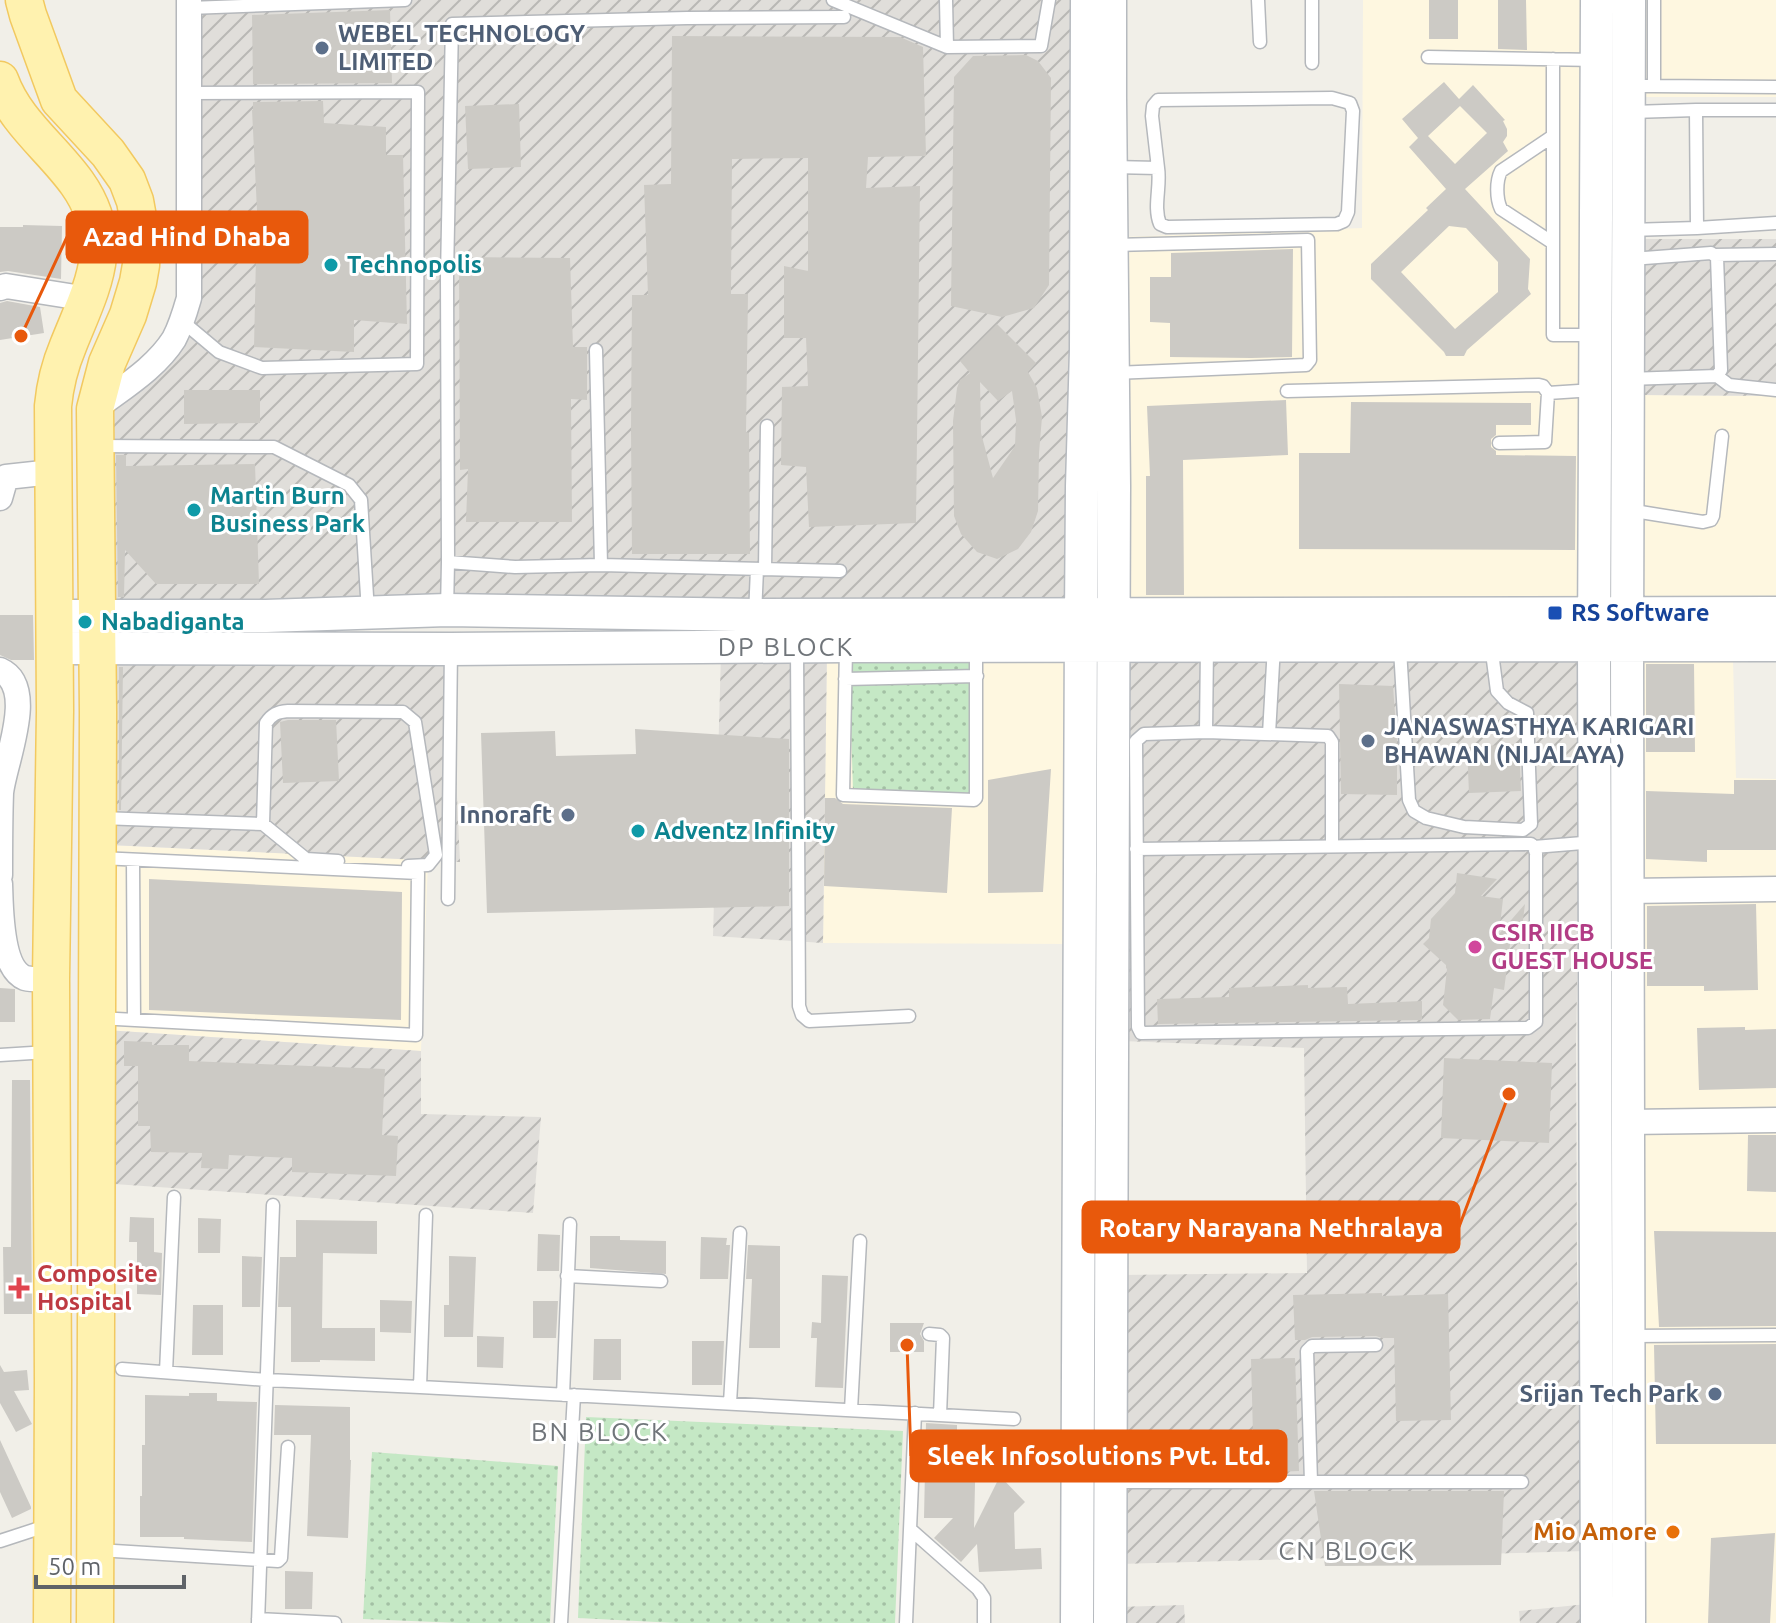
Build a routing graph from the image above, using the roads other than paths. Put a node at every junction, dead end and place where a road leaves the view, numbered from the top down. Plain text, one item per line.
1 (24, 0) edge
2 (405, 0) edge
3 (833, 0) edge
4 (946, 0) edge
5 (1049, 0) edge
6 (1258, 0) edge
7 (1312, 0) edge
8 (1597, 0) edge
9 (1629, 0) edge
10 (1654, 0) edge
11 (189, 4) edge
12 (1099, 6) edge
13 (844, 17) dead end
14 (1260, 42) dead end
15 (947, 47) junction
16 (1428, 57) dead end
17 (1553, 59) junction
18 (1312, 63) dead end
19 (1619, 86) junction
20 (1776, 87) edge
21 (2, 89) edge
22 (189, 93) junction
23 (1696, 110) junction
24 (1776, 110) edge
25 (1553, 136) junction
26 (1110, 167) junction
27 (1158, 168) junction
28 (1776, 223) edge
29 (1697, 228) junction
30 (1553, 243) junction
31 (1111, 245) junction
32 (1628, 245) junction
33 (1776, 254) edge
34 (1715, 255) junction
35 (0, 288) edge
36 (88, 299) junction
37 (182, 321) junction
38 (1596, 335) junction
39 (596, 350) dead end
40 (1104, 357) junction
41 (1717, 376) junction
42 (1628, 379) junction
43 (1595, 390) junction
44 (1776, 390) edge
45 (1287, 391) dead end
46 (1548, 393) junction
47 (95, 409) junction
48 (767, 426) dead end
49 (1722, 436) dead end
50 (1499, 443) dead end
51 (94, 446) junction
52 (52, 472) junction
53 (0, 498) edge
54 (1627, 510) junction
55 (448, 562) junction
56 (601, 565) junction
57 (761, 569) junction
58 (840, 571) dead end
59 (447, 610) junction
60 (368, 612) junction
61 (1627, 613) junction
62 (1776, 613) edge
63 (755, 615) junction
64 (1594, 629) junction
65 (1081, 630) junction
66 (1114, 630) junction
67 (54, 632) junction
68 (97, 632) junction
69 (1491, 644) junction
70 (1399, 645) junction
71 (1776, 645) edge
72 (846, 646) junction
73 (1207, 646) junction
74 (1274, 646) junction
75 (1627, 646) junction
76 (797, 647) junction
77 (451, 649) junction
78 (976, 661) junction
79 (0, 670) edge
80 (845, 679) junction
81 (1206, 732) junction
82 (1269, 734) junction
83 (97, 818) junction
84 (263, 824) junction
85 (1595, 842) junction
86 (1332, 846) junction
87 (1534, 847) junction
88 (1136, 849) junction
89 (97, 858) junction
90 (133, 860) junction
91 (0, 875) edge
92 (0, 884) edge
93 (1776, 889) edge
94 (1627, 891) junction
95 (448, 899) dead end
96 (51, 979) junction
97 (909, 1016) dead end
98 (97, 1018) junction
99 (134, 1020) junction
100 (51, 1052) junction
101 (0, 1055) edge
102 (1776, 1120) edge
103 (1628, 1122) junction
104 (1596, 1183) junction
105 (1628, 1186) junction
106 (174, 1197) dead end
107 (273, 1205) dead end
108 (426, 1215) dead end
109 (570, 1224) dead end
110 (740, 1233) dead end
111 (860, 1241) dead end
112 (567, 1276) junction
113 (661, 1281) dead end
114 (929, 1334) dead end
115 (1776, 1335) edge
116 (1629, 1336) junction
117 (1376, 1345) dead end
118 (122, 1369) dead end
119 (166, 1372) junction
120 (267, 1380) junction
121 (420, 1387) junction
122 (569, 1395) junction
123 (730, 1403) junction
124 (851, 1410) junction
125 (915, 1413) junction
126 (940, 1415) junction
127 (1014, 1419) dead end
128 (288, 1447) dead end
129 (1110, 1482) junction
130 (1311, 1482) junction
131 (1522, 1482) dead end
132 (1078, 1515) junction
133 (1110, 1515) junction
134 (52, 1524) junction
135 (910, 1529) junction
136 (95, 1537) junction
137 (0, 1541) edge
138 (259, 1561) junction
139 (258, 1621) edge
140 (52, 1623) edge
141 (95, 1623) edge
142 (335, 1623) edge
143 (561, 1623) edge
144 (906, 1623) edge
145 (984, 1623) edge
146 (1077, 1623) edge
147 (1110, 1623) edge
148 (1597, 1623) edge
149 (1629, 1623) edge

1 - 47 main road
2 - 11 lane
3 - 15 lane
4 - 15 lane
5 - 15 lane
6 - 14 lane
7 - 18 lane
8 - 19 street
9 - 19 street
10 - 19 lane
11 - 22 street
12 - 26 street
12 - 40 street
13 - 55 lane
16 - 17 lane
17 - 19 lane
17 - 25 lane
19 - 20 lane
19 - 23 lane
19 - 32 street
19 - 38 street
21 - 36 main road
22 - 37 street
22 - 37 lane
23 - 24 lane
23 - 29 lane
25 - 30 lane
25 - 30 lane
26 - 27 lane
26 - 31 street
27 - 27 lane
28 - 29 lane
29 - 32 lane
30 - 38 lane
31 - 40 street
31 - 40 lane
32 - 34 lane
32 - 42 street
33 - 34 lane
34 - 41 lane
35 - 36 street
36 - 52 main road
37 - 47 street
38 - 43 street
39 - 56 lane
40 - 65 street
40 - 66 street
41 - 42 lane
41 - 44 lane
42 - 54 street
43 - 46 lane
43 - 64 street
45 - 46 lane
46 - 50 lane
47 - 51 main road
48 - 57 lane
49 - 54 lane
51 - 60 lane
51 - 68 main road
52 - 53 street
52 - 67 main road
54 - 61 street
55 - 56 lane
55 - 59 lane
56 - 57 lane
57 - 58 lane
57 - 63 lane
59 - 60 street
59 - 63 street
60 - 68 street
61 - 62 street
61 - 64 street
61 - 75 street
63 - 65 street
64 - 66 street
64 - 69 street
64 - 75 street
64 - 85 street
65 - 66 street
65 - 78 street
65 - 132 street
66 - 73 street
66 - 129 street
67 - 68 street
67 - 96 main road
68 - 77 street
68 - 83 main road
69 - 70 street
69 - 70 lane
70 - 74 street
71 - 75 street
72 - 76 street
72 - 78 street
72 - 80 lane
73 - 74 street
73 - 81 lane
74 - 82 lane
75 - 94 street
76 - 77 street
76 - 97 lane
77 - 95 lane
78 - 80 lane
78 - 80 lane
79 - 91 street
81 - 82 lane
81 - 88 lane
82 - 86 lane
83 - 84 lane
83 - 89 main road
84 - 84 lane
85 - 87 lane
85 - 104 street
86 - 87 lane
86 - 88 lane
87 - 88 lane
89 - 90 lane
89 - 98 main road
90 - 99 lane
90 - 99 lane
92 - 96 street
93 - 94 street
94 - 103 street
96 - 100 main road
98 - 99 lane
98 - 136 main road
100 - 101 lane
100 - 134 main road
102 - 103 street
103 - 105 street
104 - 105 street
104 - 148 street
105 - 116 street
106 - 119 lane
107 - 120 lane
108 - 121 lane
109 - 112 lane
110 - 123 lane
111 - 124 lane
112 - 113 lane
112 - 122 lane
114 - 126 lane
115 - 116 lane
116 - 149 street
117 - 130 lane
118 - 119 lane
119 - 120 lane
120 - 121 lane
120 - 138 lane
121 - 122 lane
122 - 123 lane
122 - 143 lane
123 - 124 lane
124 - 125 lane
125 - 126 lane
125 - 135 lane
126 - 127 lane
128 - 138 lane
129 - 130 lane
129 - 133 street
130 - 131 lane
132 - 133 street
132 - 146 street
133 - 147 street
134 - 136 main road
134 - 137 lane
134 - 140 main road
135 - 144 lane
135 - 145 lane
136 - 138 lane
136 - 141 main road
138 - 139 lane
139 - 142 lane

